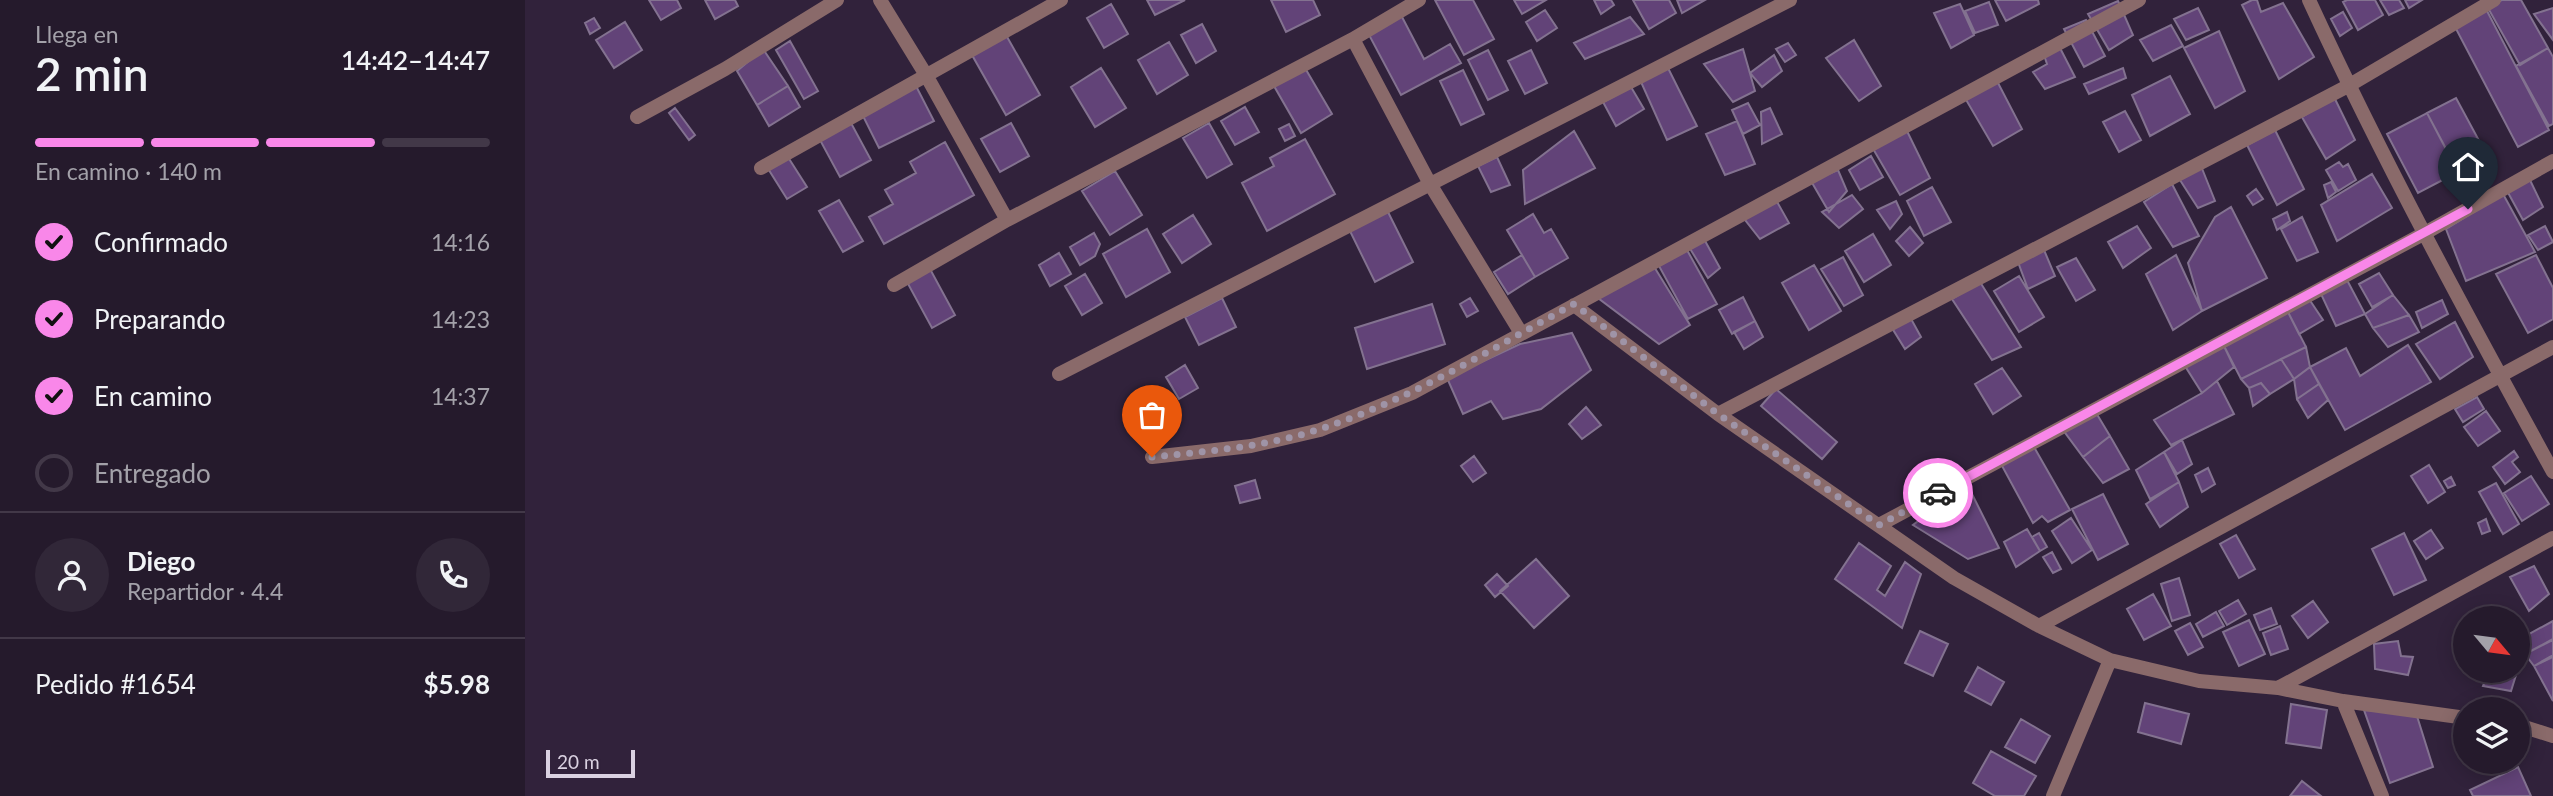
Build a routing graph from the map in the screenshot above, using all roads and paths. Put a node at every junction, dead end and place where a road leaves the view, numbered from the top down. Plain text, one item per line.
1 (837, 0) edge
2 (880, 0) edge
3 (1419, 0) edge
4 (1790, 0) edge
5 (2139, 0) edge
6 (2309, 0) edge
7 (2494, 0) edge
8 (1053, 2) edge
9 (1353, 38) junction
10 (926, 75) junction
11 (2348, 86) junction
12 (637, 117) dead end
13 (2553, 161) edge
14 (761, 168) dead end
15 (1430, 184) junction
16 (1007, 220) junction
17 (2425, 233) junction
18 (894, 285) dead end
19 (1574, 304) junction
20 (1521, 333) junction
21 (2553, 347) edge
22 (1059, 374) dead end
23 (2499, 374) junction
24 (1718, 414) junction
25 (1152, 457) dead end
26 (2553, 472) edge
27 (1879, 525) junction
28 (2553, 538) edge
29 (2039, 626) junction
30 (2110, 660) junction
31 (2278, 688) junction
32 (2343, 701) junction
33 (2453, 716) edge
34 (2530, 729) edge
35 (2553, 736) edge
36 (2053, 796) edge
37 (2382, 796) edge

1 - 12 street
2 - 10 street
3 - 9 street
4 - 15 street
5 - 19 street
6 - 11 street
7 - 11 street
8 - 10 street
9 - 15 street
9 - 16 street
10 - 14 street
10 - 16 street
11 - 17 street
11 - 24 street
13 - 17 street
15 - 20 street
15 - 22 street
16 - 18 street
17 - 23 street
17 - 27 street
19 - 20 street
19 - 24 street
20 - 25 street
21 - 23 street
23 - 26 street
23 - 29 street
24 - 27 street
27 - 29 street
28 - 31 street
29 - 30 street
30 - 31 street
30 - 36 street
31 - 32 street
32 - 33 street
32 - 37 street
34 - 35 street

